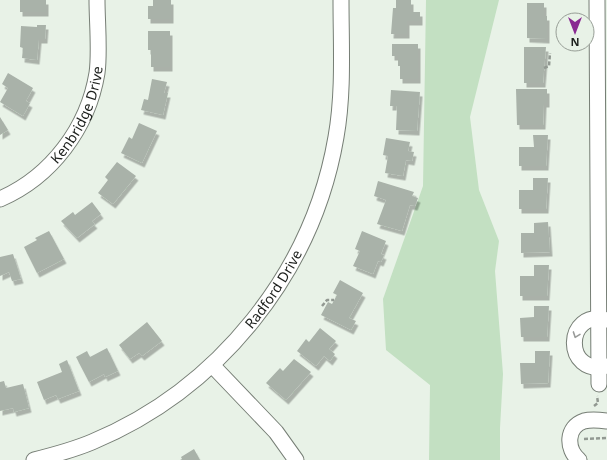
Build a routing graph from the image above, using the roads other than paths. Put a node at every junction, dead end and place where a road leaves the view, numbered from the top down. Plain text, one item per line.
1 (97, 0) edge
2 (341, 0) edge
3 (597, 0) edge
4 (0, 199) edge
5 (603, 319) edge
6 (212, 365) junction
7 (603, 366) edge
8 (599, 384) dead end
9 (607, 421) edge
10 (34, 460) edge
11 (296, 460) edge
12 (579, 460) edge

1 - 4 street, Kenbridge Drive
2 - 6 street, Radford Drive
3 - 5 street
5 - 7 street
5 -> 7 street
6 - 10 street, Radford Drive
6 - 11 street
7 - 8 street
9 - 12 street

